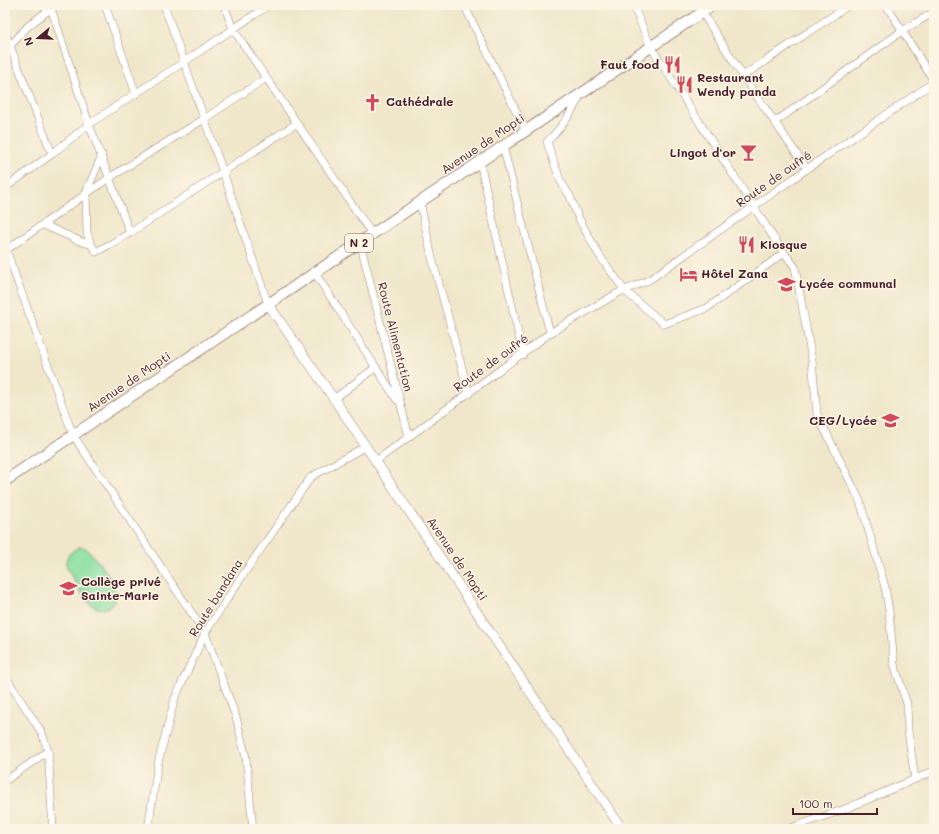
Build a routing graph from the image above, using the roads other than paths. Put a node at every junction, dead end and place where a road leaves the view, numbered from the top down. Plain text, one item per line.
1 (105, 5) edge
2 (164, 5) edge
3 (224, 5) edge
4 (269, 5) edge
5 (464, 5) edge
6 (633, 5) edge
7 (713, 5) edge
8 (849, 5) edge
9 (886, 5) edge
10 (52, 6) edge
11 (702, 12) junction
12 (934, 12) edge
13 (233, 29) junction
14 (902, 31) junction
15 (5, 34) edge
16 (8, 47) edge
17 (651, 47) junction
18 (184, 62) junction
19 (743, 76) junction
20 (266, 78) junction
21 (934, 81) edge
22 (136, 94) junction
23 (580, 95) junction
24 (204, 119) junction
25 (775, 122) junction
26 (297, 123) junction
27 (89, 124) junction
28 (526, 131) junction
29 (503, 146) junction
30 (52, 154) junction
31 (102, 156) junction
32 (480, 162) junction
33 (807, 168) junction
34 (223, 172) junction
35 (109, 178) junction
36 (5, 188) edge
37 (86, 195) junction
38 (420, 202) junction
39 (754, 207) junction
40 (44, 225) junction
41 (130, 233) junction
42 (372, 234) junction
43 (360, 242) junction
44 (91, 244) junction
45 (6, 249) edge
46 (784, 253) junction
47 (315, 273) junction
48 (624, 291) junction
49 (268, 304) junction
50 (550, 333) junction
51 (522, 355) junction
52 (376, 367) junction
53 (469, 394) junction
54 (334, 399) junction
55 (401, 405) junction
56 (73, 435) junction
57 (409, 437) junction
58 (366, 446) junction
59 (376, 461) junction
60 (5, 481) edge
61 (205, 633) junction
62 (5, 676) edge
63 (48, 751) junction
64 (934, 771) edge
65 (915, 779) junction
66 (5, 781) edge
67 (53, 829) edge
68 (148, 829) edge
69 (252, 829) edge
70 (622, 829) edge
71 (788, 829) edge

1 - 22 street
2 - 18 street
3 - 13 street
4 - 13 street
5 - 28 street
6 - 17 street
7 - 11 main road, Avenue de Mopti / N 2
8 - 19 street
9 - 14 street
10 - 16 street
10 - 27 street
11 - 17 main road, Avenue de Mopti / N 2
11 - 19 street
12 - 14 street
13 - 18 street
13 - 20 street
14 - 21 street
14 - 25 street
15 - 16 street
16 - 30 street
17 - 23 main road, Avenue de Mopti / N 2
17 - 39 street
18 - 22 street
18 - 24 street
19 - 25 street
20 - 24 street
20 - 26 street
21 - 33 street, Route de oufré
22 - 27 street
23 - 28 main road, Avenue de Mopti / N 2
23 - 48 street
24 - 34 street
24 - 35 street
25 - 33 street
26 - 34 street
26 - 42 street
27 - 30 street
27 - 31 street
28 - 29 main road, Avenue de Mopti / N 2
29 - 32 main road, Avenue de Mopti / N 2
29 - 50 street
30 - 36 street
31 - 35 street
31 - 37 street
32 - 38 main road, Avenue de Mopti / N 2
32 - 51 street
33 - 39 street, Route de oufré
34 - 41 street
34 - 49 street
35 - 37 street
35 - 41 street
37 - 40 street
37 - 44 street
38 - 42 main road, Avenue de Mopti / N 2
38 - 53 street
39 - 46 street
39 - 48 street, Route de oufré
40 - 44 street
40 - 45 street
41 - 44 street
42 - 43 main road, Avenue de Mopti / N 2
43 - 47 main road, Avenue de Mopti / N 2
43 - 55 street, Route Alimentation
45 - 56 street
46 - 48 street
46 - 65 street
47 - 49 main road, Avenue de Mopti / N 2
47 - 52 street
48 - 50 street, Route de oufré
49 - 54 street, Avenue de Mopti
49 - 56 main road, Avenue de Mopti / N 2
50 - 51 street, Route de oufré
51 - 53 street, Route de oufré
52 - 54 street
52 - 55 street
53 - 57 street, Route de oufré
54 - 58 street, Avenue de Mopti
55 - 57 street, Route Alimentation
56 - 60 main road, Avenue de Mopti / N 2
56 - 61 street
57 - 59 street, Route de oufré
58 - 59 street, Avenue de Mopti
58 - 61 street, Route bandana
59 - 70 street, Avenue de Mopti
61 - 68 street, Route bandana
61 - 69 street
62 - 63 street
63 - 66 street
63 - 67 street
64 - 65 street
65 - 71 street

